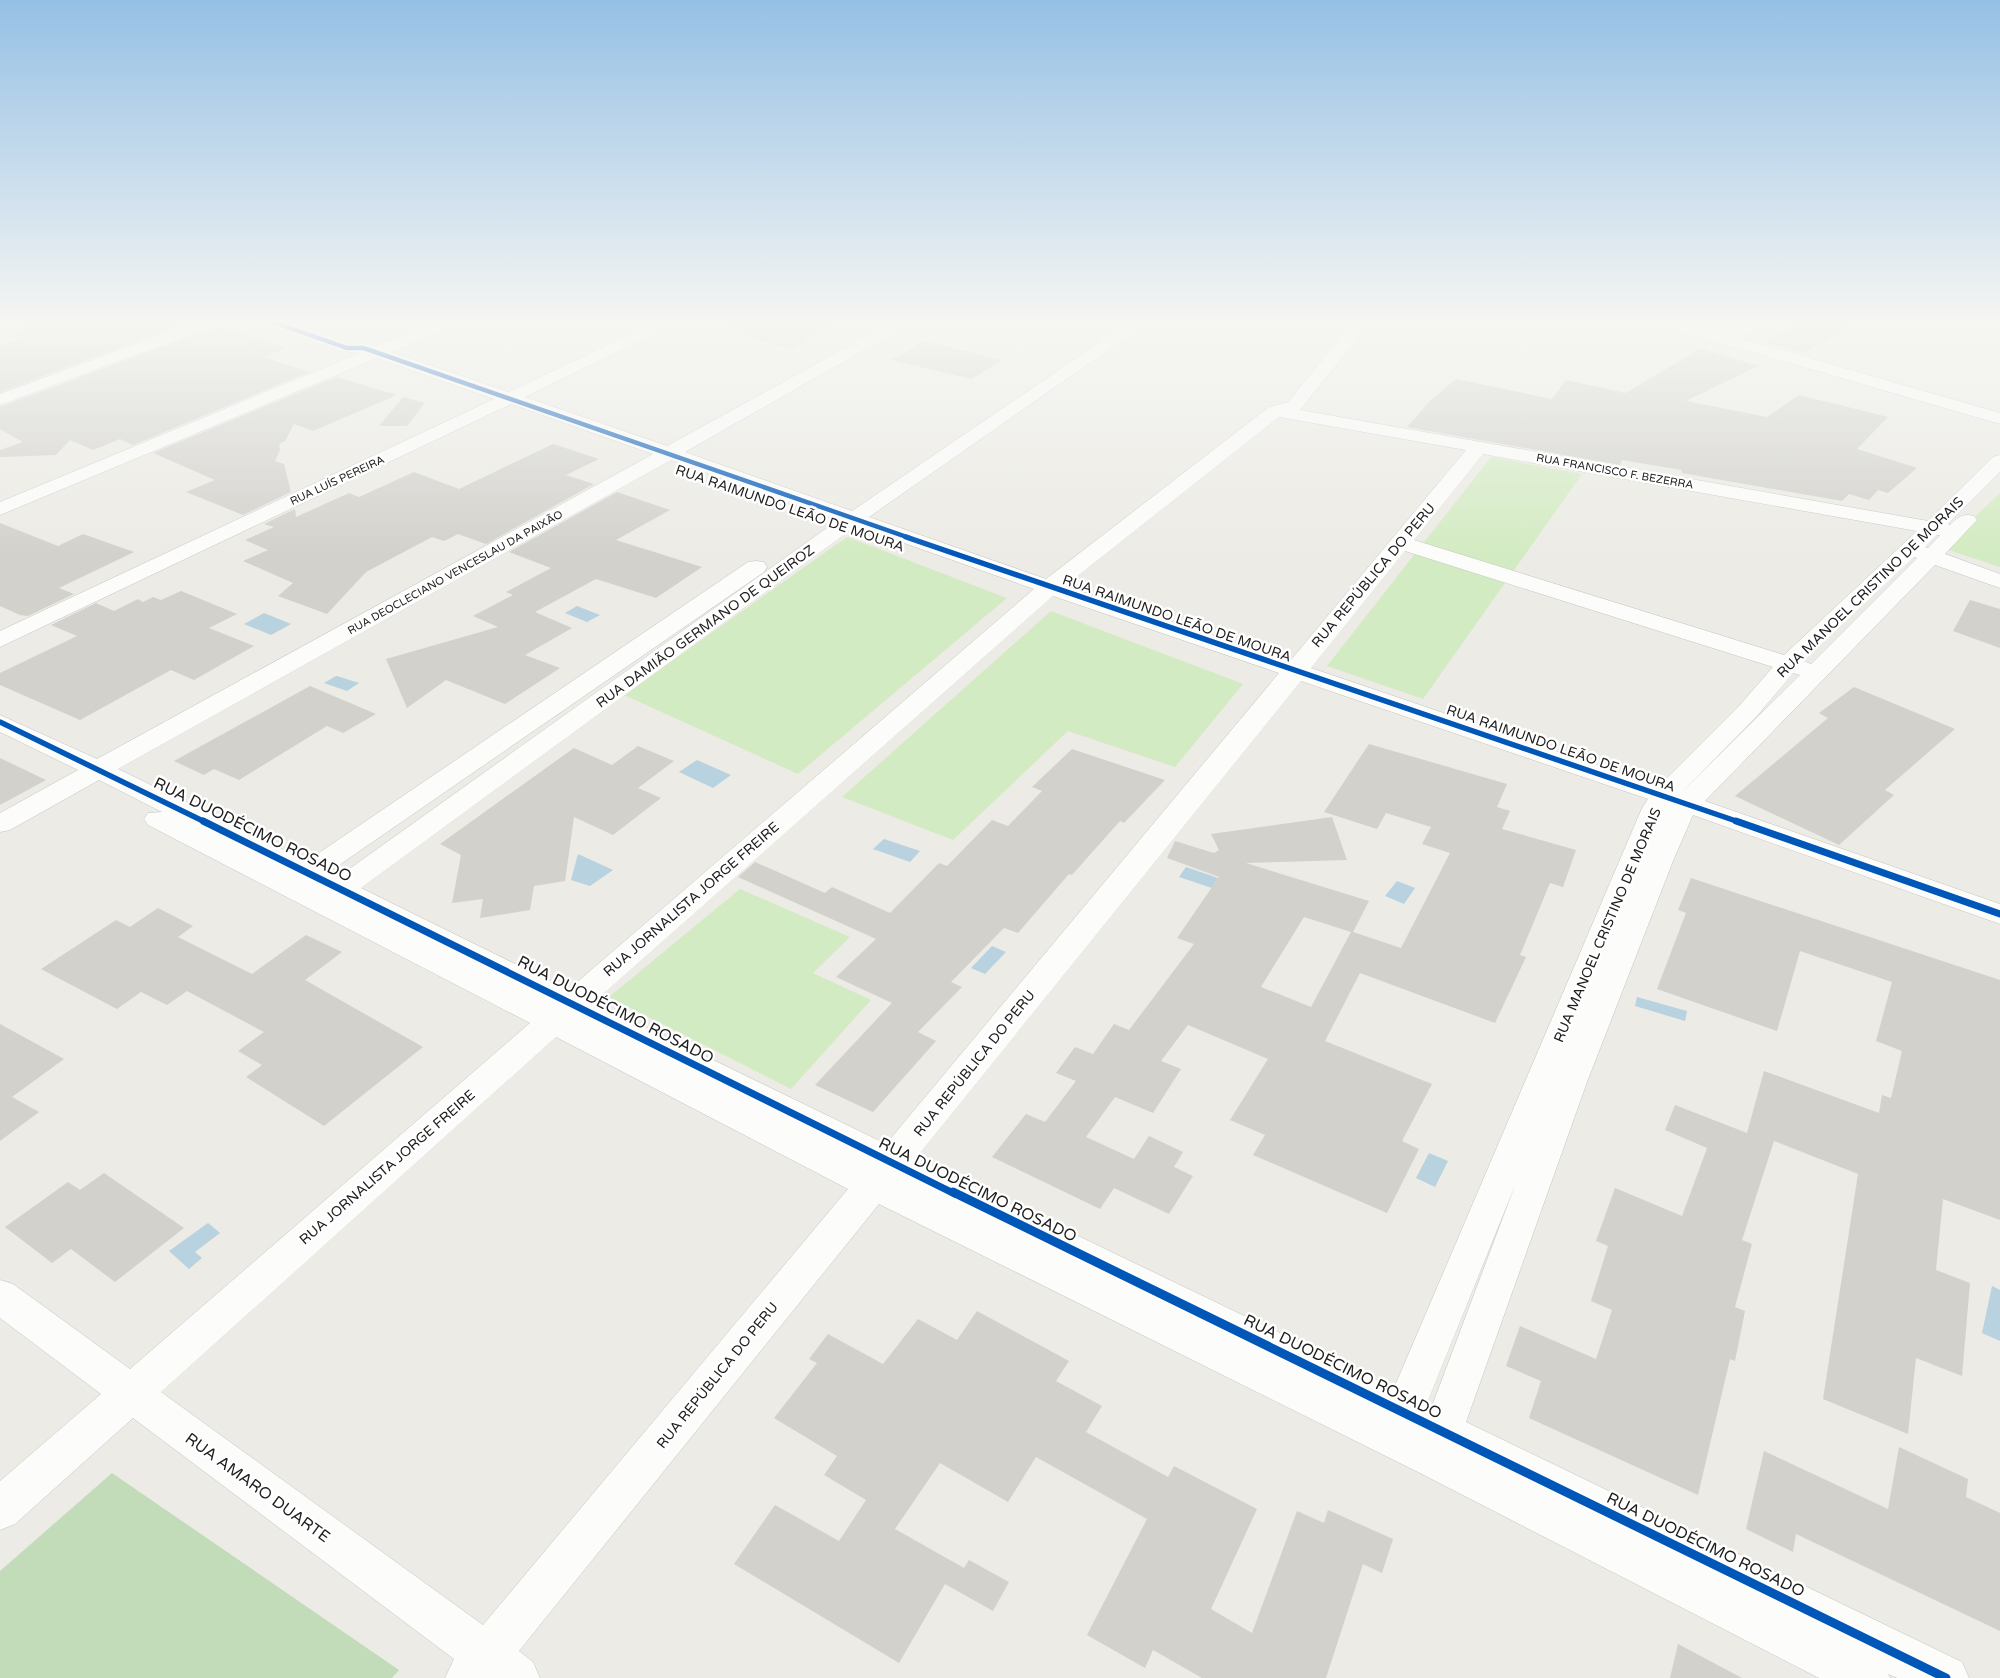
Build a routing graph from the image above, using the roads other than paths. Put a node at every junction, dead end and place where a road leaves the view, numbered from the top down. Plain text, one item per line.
1 (245, 398) edge
2 (254, 398) edge
3 (492, 398) edge
4 (510, 398) edge
5 (768, 398) edge
6 (1018, 398) edge
7 (1300, 398) edge
8 (1928, 398) edge
9 (502, 402) junction
10 (1275, 411) junction
11 (2000, 419) edge
12 (1479, 447) junction
13 (662, 457) junction
14 (2000, 460) edge
15 (2000, 487) edge
16 (0, 497) edge
17 (0, 509) edge
18 (839, 519) junction
19 (1400, 542) junction
20 (1931, 543) junction
21 (2000, 574) edge
22 (2000, 580) edge
23 (1046, 591) junction
24 (0, 640) edge
25 (1788, 663) junction
26 (1816, 674) junction
27 (1290, 676) junction
28 (0, 722) edge
29 (0, 740) edge
30 (89, 774) junction
31 (1671, 806) junction
32 (0, 824) edge
33 (316, 887) junction
34 (2000, 914) edge
35 (2000, 932) edge
36 (562, 1013) junction
37 (883, 1174) junction
38 (0, 1296) edge
39 (131, 1393) junction
40 (1398, 1425) junction
41 (1438, 1444) junction
42 (0, 1508) edge
43 (491, 1670) edge
44 (1867, 1678) edge
45 (1946, 1678) edge

1 - 16 street
2 - 17 street
3 - 9 street, RUA RAIMUNDO LEÃO DE MOURA
4 - 9 street, RUA LUÍS PEREIRA
5 - 13 street, RUA DEOCLECIANO VENCESLAU DA PAIXÃO
6 - 18 street, RUA DAMIÃO GERMANO DE QUEIROZ
7 - 10 street, RUA JORNALISTA JORGE FREIRE
8 - 11 street
9 - 13 street, RUA RAIMUNDO LEÃO DE MOURA
9 - 24 street, RUA LUÍS PEREIRA
10 - 12 street, RUA FRANCISCO F. BEZERRA
10 - 23 street, RUA JORNALISTA JORGE FREIRE
12 - 19 street, RUA REPÚBLICA DO PERU
12 - 20 street, RUA FRANCISCO F. BEZERRA
13 - 18 street, RUA RAIMUNDO LEÃO DE MOURA
13 - 30 street, RUA DEOCLECIANO VENCESLAU DA PAIXÃO
14 - 20 street, RUA MANOEL CRISTINO DE MORAIS
15 - 20 street, RUA MANOEL CRISTINO DE MORAIS
18 - 23 street, RUA RAIMUNDO LEÃO DE MOURA
18 - 33 street, RUA DAMIÃO GERMANO DE QUEIROZ
18 - 33 street, RUA DAMIÃO GERMANO DE QUEIROZ
19 - 25 street
19 - 27 street, RUA REPÚBLICA DO PERU
20 - 21 street
20 - 22 street
20 - 25 street, RUA MANOEL CRISTINO DE MORAIS
20 - 26 street, RUA MANOEL CRISTINO DE MORAIS
23 - 27 street, RUA RAIMUNDO LEÃO DE MOURA
23 - 36 street, RUA JORNALISTA JORGE FREIRE
25 - 26 street
25 - 31 street, RUA MANOEL CRISTINO DE MORAIS
26 - 31 street, RUA MANOEL CRISTINO DE MORAIS
27 - 31 street, RUA RAIMUNDO LEÃO DE MOURA
27 - 37 street, RUA REPÚBLICA DO PERU
28 - 30 street, RUA DUODÉCIMO ROSADO
29 - 30 street, RUA DUODÉCIMO ROSADO
30 - 32 street, RUA DEOCLECIANO VENCESLAU DA PAIXÃO
30 - 33 street, RUA DUODÉCIMO ROSADO
31 - 34 street, RUA RAIMUNDO LEÃO DE MOURA
31 - 35 street, RUA RAIMUNDO LEÃO DE MOURA
31 - 40 street, RUA MANOEL CRISTINO DE MORAIS
31 - 41 street, RUA MANOEL CRISTINO DE MORAIS
33 - 36 street, RUA DUODÉCIMO ROSADO
36 - 37 street, RUA DUODÉCIMO ROSADO
36 - 39 street, RUA JORNALISTA JORGE FREIRE
37 - 40 street, RUA DUODÉCIMO ROSADO
37 - 43 street, RUA REPÚBLICA DO PERU
38 - 39 street, RUA AMARO DUARTE
39 - 42 street, RUA JORNALISTA JORGE FREIRE
39 - 43 street, RUA AMARO DUARTE
40 - 41 street, RUA DUODÉCIMO ROSADO
41 - 44 street, RUA DUODÉCIMO ROSADO
41 - 45 street, RUA DUODÉCIMO ROSADO

